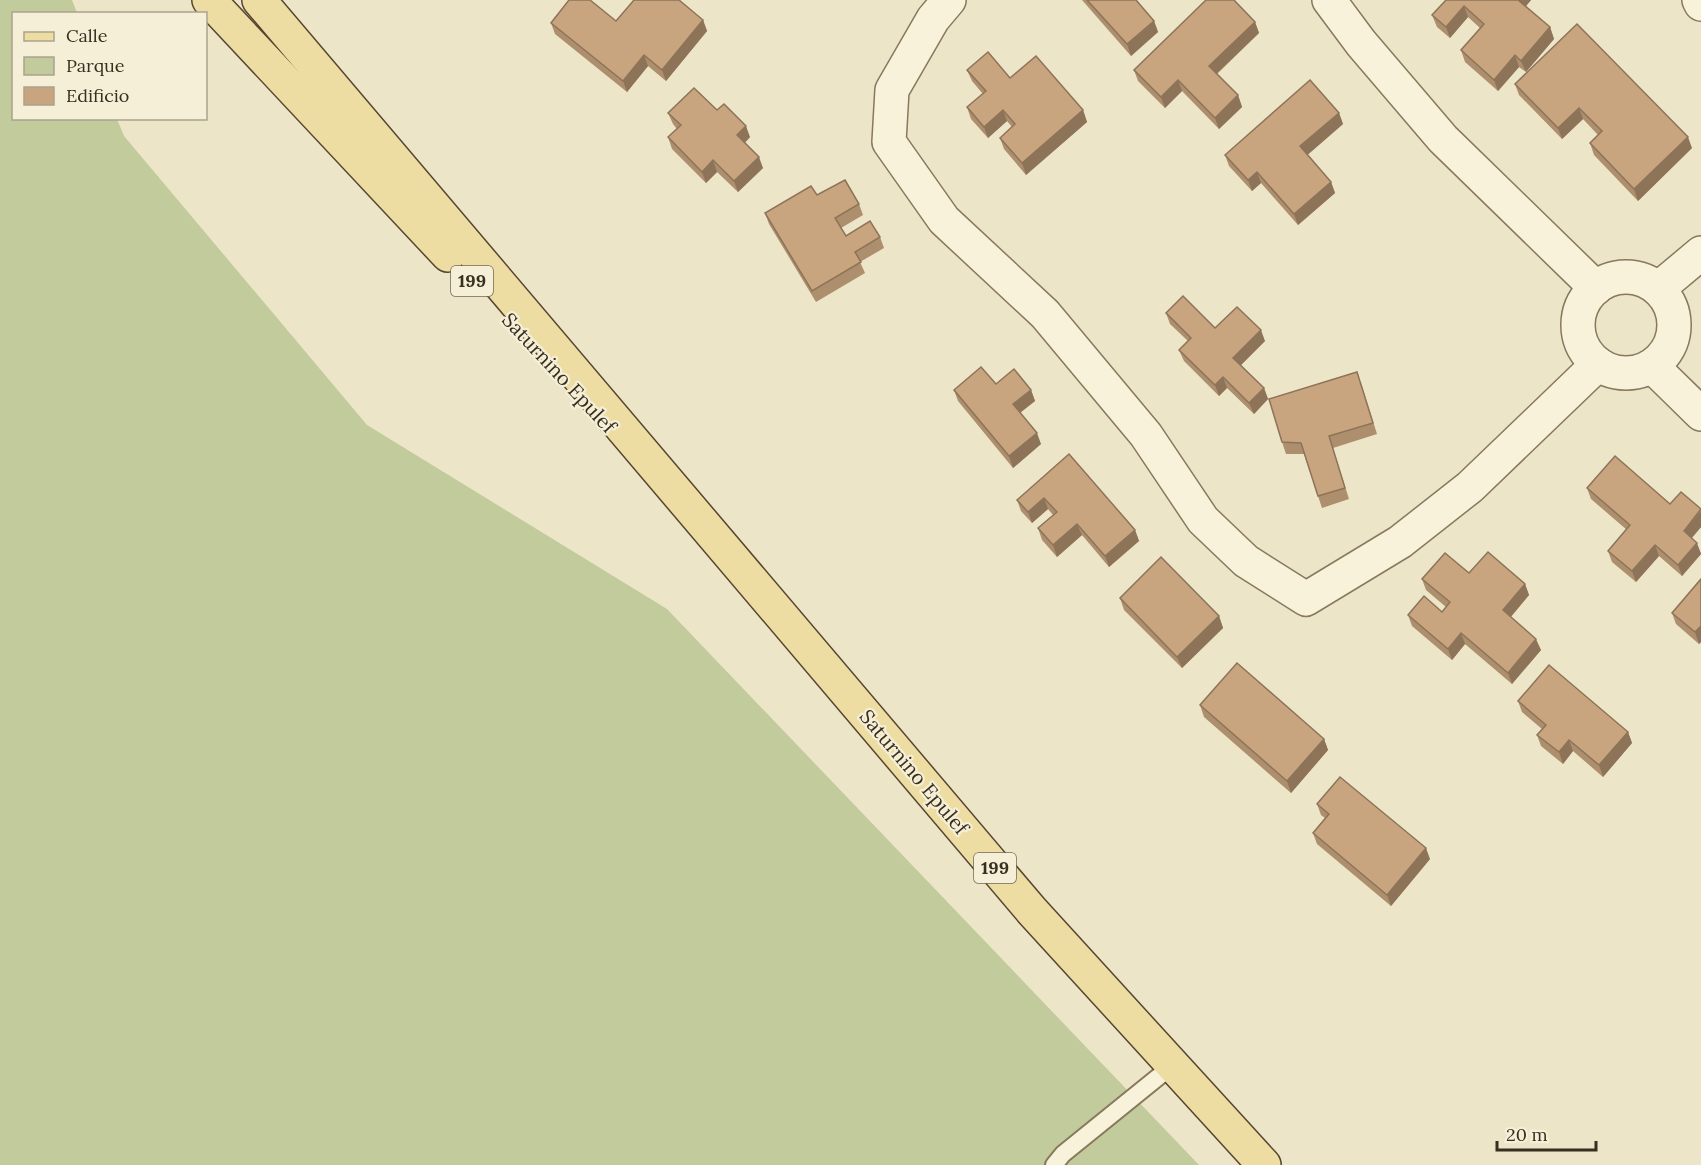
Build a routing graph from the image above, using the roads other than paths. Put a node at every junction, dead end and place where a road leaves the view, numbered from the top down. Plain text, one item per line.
1 (209, 0) edge
2 (259, 0) edge
3 (949, 0) edge
4 (1329, 0) edge
5 (1701, 253) edge
6 (1596, 288) junction
7 (1658, 289) junction
8 (1598, 364) junction
9 (1652, 366) junction
10 (1701, 414) edge
11 (736, 561) junction
12 (1173, 1065) junction
13 (1054, 1165) edge
14 (1264, 1165) edge

1 - 11 main road, Saturnino Epulef / 199
2 - 11 main road, Saturnino Epulef / 199
3 - 8 street
4 - 6 street
5 - 7 street
6 - 7 street
6 - 8 street
7 - 9 street
8 - 9 street
9 - 10 street
11 - 12 main road, Saturnino Epulef / 199
12 - 13 lane
12 - 14 main road, Saturnino Epulef / 199

